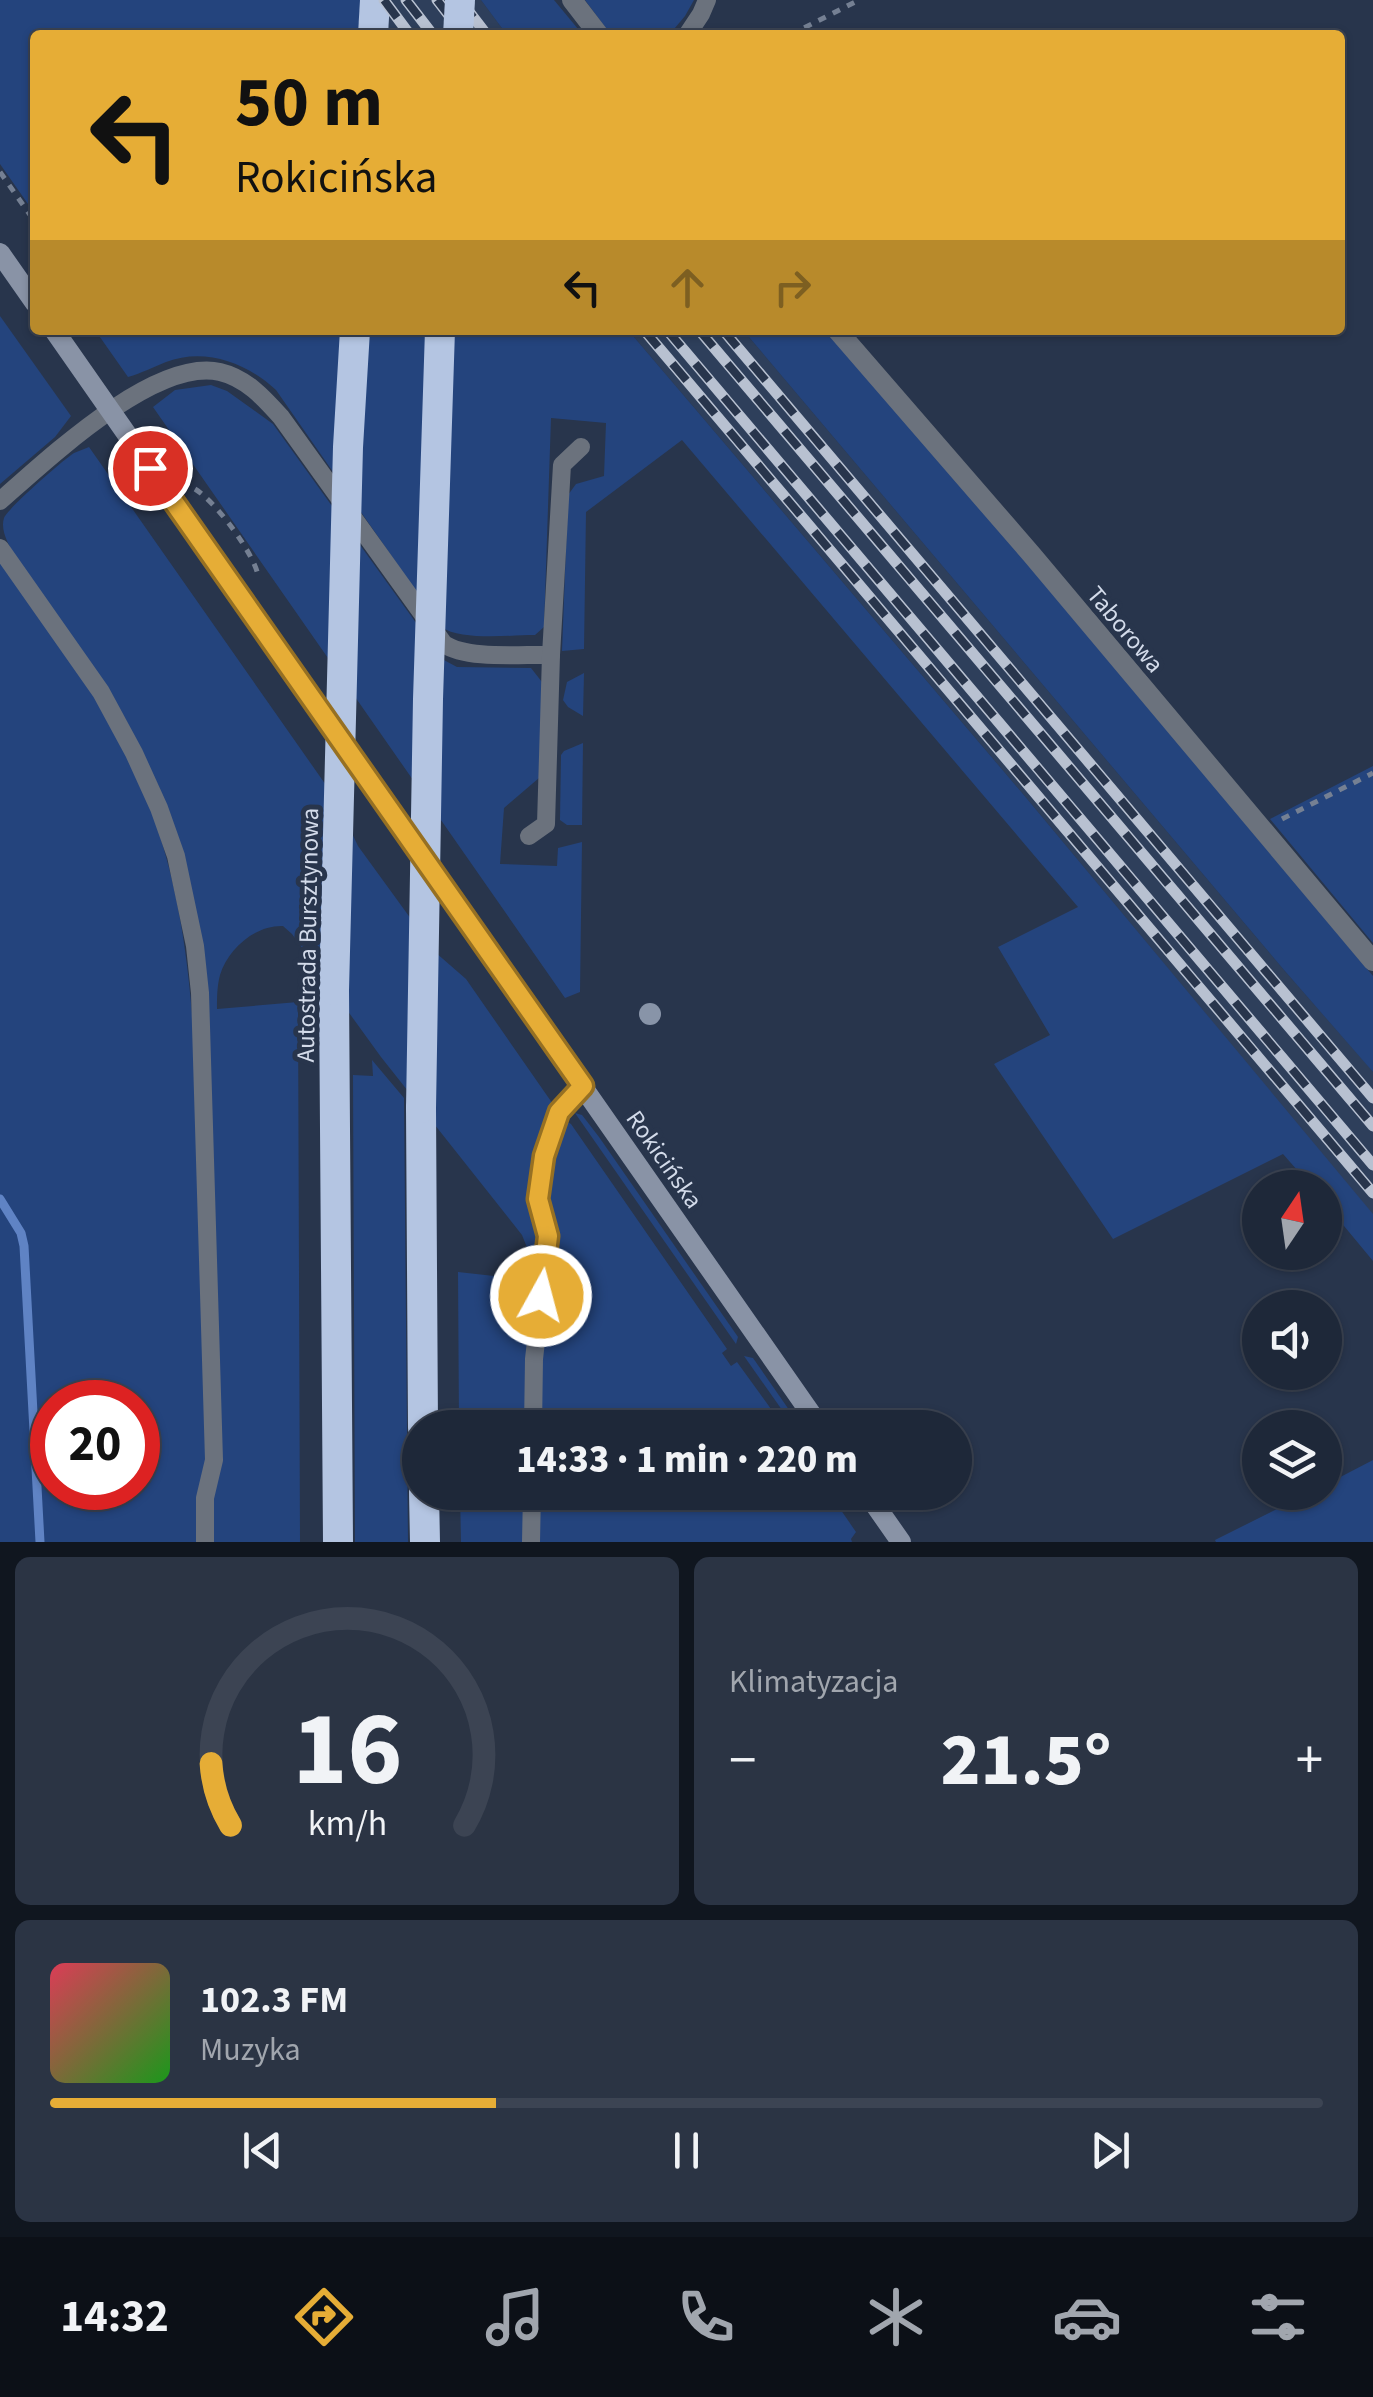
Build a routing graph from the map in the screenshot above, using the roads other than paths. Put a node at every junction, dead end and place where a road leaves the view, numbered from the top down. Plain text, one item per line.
1 (375, 0) edge
2 (460, 0) edge
3 (572, 0) edge
4 (707, 0) edge
5 (373, 30) edge
6 (458, 30) edge
7 (595, 30) edge
8 (690, 30) edge
9 (0, 253) edge
10 (30, 296) edge
11 (57, 335) edge
12 (354, 335) edge
13 (440, 335) edge
14 (842, 335) edge
15 (110, 411) junction
16 (581, 447) dead end
17 (0, 500) edge
18 (0, 548) edge
19 (551, 655) junction
20 (529, 836) dead end
21 (1373, 961) edge
22 (583, 1086) junction
23 (423, 1410) edge
24 (533, 1410) edge
25 (808, 1410) edge
26 (336, 1431) junction
27 (424, 1510) edge
28 (532, 1510) edge
29 (878, 1510) edge
30 (205, 1542) edge
31 (323, 1542) edge
32 (338, 1542) edge
33 (425, 1542) edge
34 (532, 1542) edge
35 (900, 1542) edge

1 - 5 highway
2 - 6 highway, bridge
3 - 7 street
4 - 8 lane
9 - 10 main road
11 - 15 main road, Rokicińska
12 - 26 highway, Autostrada Bursztynowa, bridge
13 - 23 highway, bridge
14 - 21 street, Taborowa
15 - 17 lane
15 - 19 lane
15 - 22 main road, Rokicińska
16 - 19 lane
18 - 30 lane
19 - 20 lane
22 - 24 lane
22 - 25 main road, Rokicińska
26 - 31 highway
26 - 32 highway, Autostrada Bursztynowa
27 - 33 highway
28 - 34 lane
29 - 35 main road

